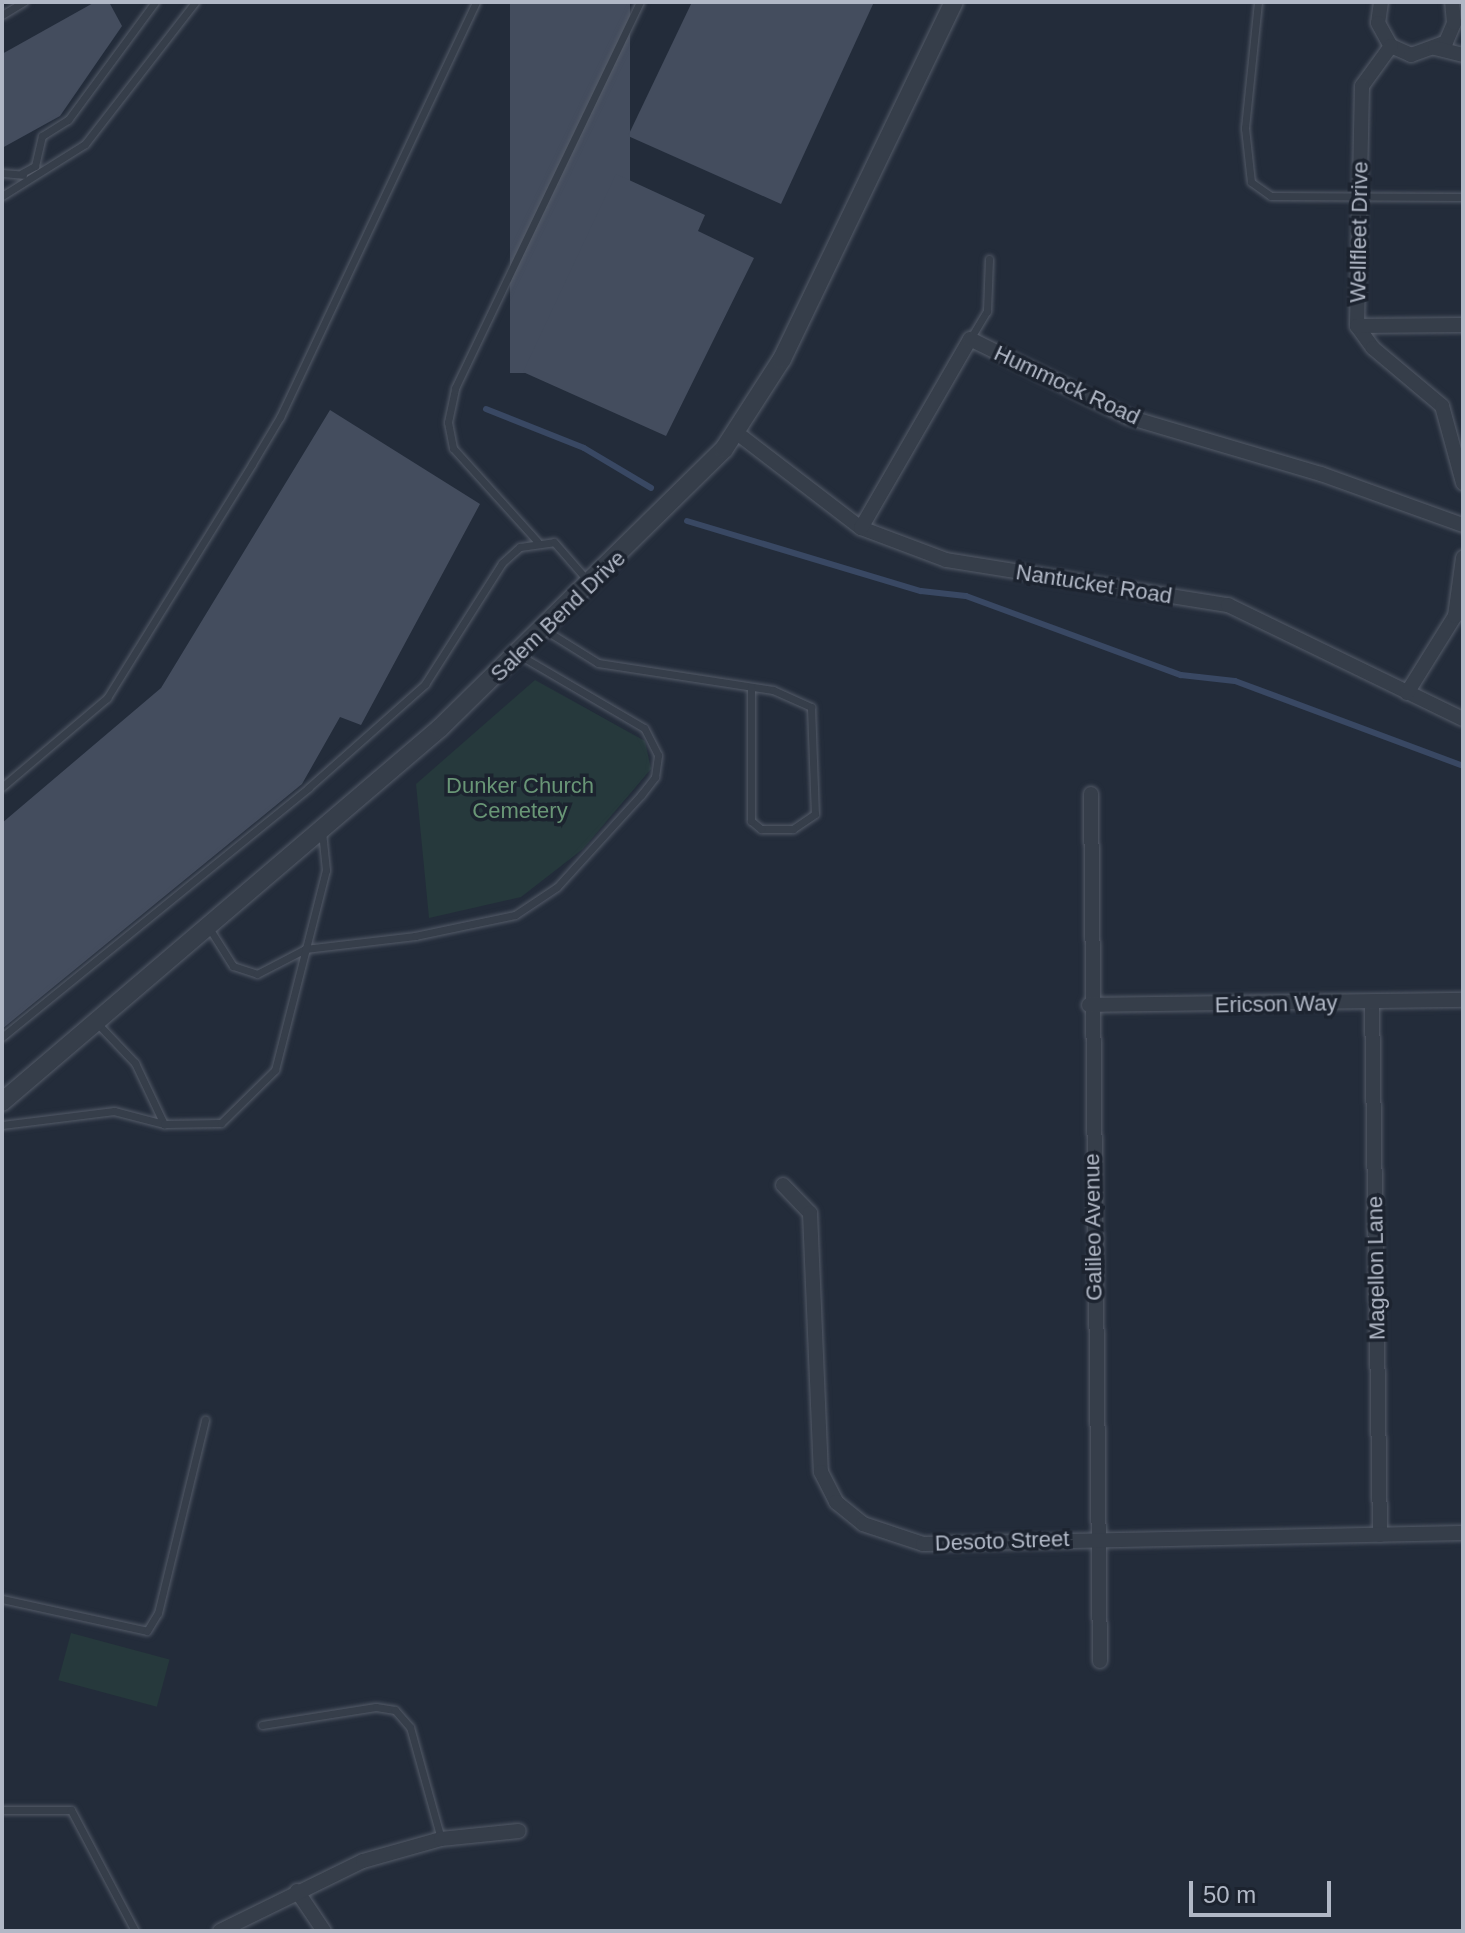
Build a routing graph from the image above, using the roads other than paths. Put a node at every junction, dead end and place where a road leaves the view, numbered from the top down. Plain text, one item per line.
1 (24, 2) edge
2 (195, 2) edge
3 (476, 2) edge
4 (640, 2) edge
5 (954, 2) edge
6 (1258, 2) edge
7 (1381, 2) edge
8 (1452, 2) edge
9 (152, 3) edge
10 (2, 15) edge
11 (1391, 46) junction
12 (1435, 48) junction
13 (1463, 55) edge
14 (2, 173) edge
15 (25, 177) junction
16 (2, 196) edge
17 (1359, 196) junction
18 (1463, 197) edge
19 (989, 259) dead end
20 (1463, 325) edge
21 (1357, 326) junction
22 (970, 339) junction
23 (737, 433) junction
24 (1463, 483) edge
25 (1463, 525) edge
26 (861, 528) junction
27 (537, 541) junction
28 (1463, 558) edge
29 (592, 586) junction
30 (545, 630) junction
31 (518, 654) junction
32 (751, 687) junction
33 (1407, 693) junction
34 (1463, 719) edge
35 (2, 787) edge
36 (1091, 794) dead end
37 (322, 833) junction
38 (209, 928) junction
39 (305, 949) junction
40 (1463, 1000) edge
41 (1372, 1002) junction
42 (1089, 1005) junction
43 (96, 1022) junction
44 (2, 1037) edge
45 (2, 1102) edge
46 (164, 1124) junction
47 (2, 1125) edge
48 (783, 1185) dead end
49 (205, 1420) dead end
50 (1463, 1533) edge
51 (1380, 1535) junction
52 (1098, 1538) junction
53 (2, 1599) edge
54 (1100, 1661) dead end
55 (262, 1725) dead end
56 (2, 1810) edge
57 (519, 1831) dead end
58 (441, 1839) junction
59 (297, 1891) junction
60 (135, 1931) edge
61 (220, 1931) edge
62 (324, 1931) edge

1 - 10 lane
2 - 15 lane
3 - 35 lane
4 - 27 lane
5 - 23 street, Salem Bend Drive
6 - 17 lane
7 - 11 street
8 - 12 street
9 - 15 lane
11 - 12 street
11 - 17 street, Wellfleet Drive
12 - 13 street
14 - 15 lane
15 - 16 lane
17 - 18 lane
17 - 21 street, Wellfleet Drive
19 - 22 lane
20 - 21 street
21 - 24 street, Wellfleet Drive
22 - 25 street, Hummock Road
22 - 26 street, Hummock Road
23 - 26 street, Nantucket Road
23 - 29 street, Salem Bend Drive
26 - 33 street, Nantucket Road
27 - 29 lane
27 - 44 lane
28 - 33 street
29 - 30 street, Salem Bend Drive
30 - 31 street, Salem Bend Drive
30 - 32 lane
31 - 37 street, Salem Bend Drive
31 - 39 lane
32 - 32 lane
33 - 34 street, Nantucket Road
36 - 42 street, Galileo Avenue
37 - 38 street, Salem Bend Drive
37 - 39 lane
38 - 39 lane
38 - 43 street, Salem Bend Drive
39 - 46 lane
40 - 41 street, Ericson Way
41 - 42 street, Ericson Way
41 - 51 street, Magellon Lane
42 - 52 street, Galileo Avenue
43 - 45 street, Salem Bend Drive
43 - 46 lane
46 - 47 lane
48 - 52 street, Desoto Street
49 - 53 lane
50 - 51 street, Desoto Street
51 - 52 street, Desoto Street
52 - 54 street, Galileo Avenue
55 - 58 lane
56 - 60 lane
57 - 58 street
58 - 59 street
59 - 61 street
59 - 62 street

